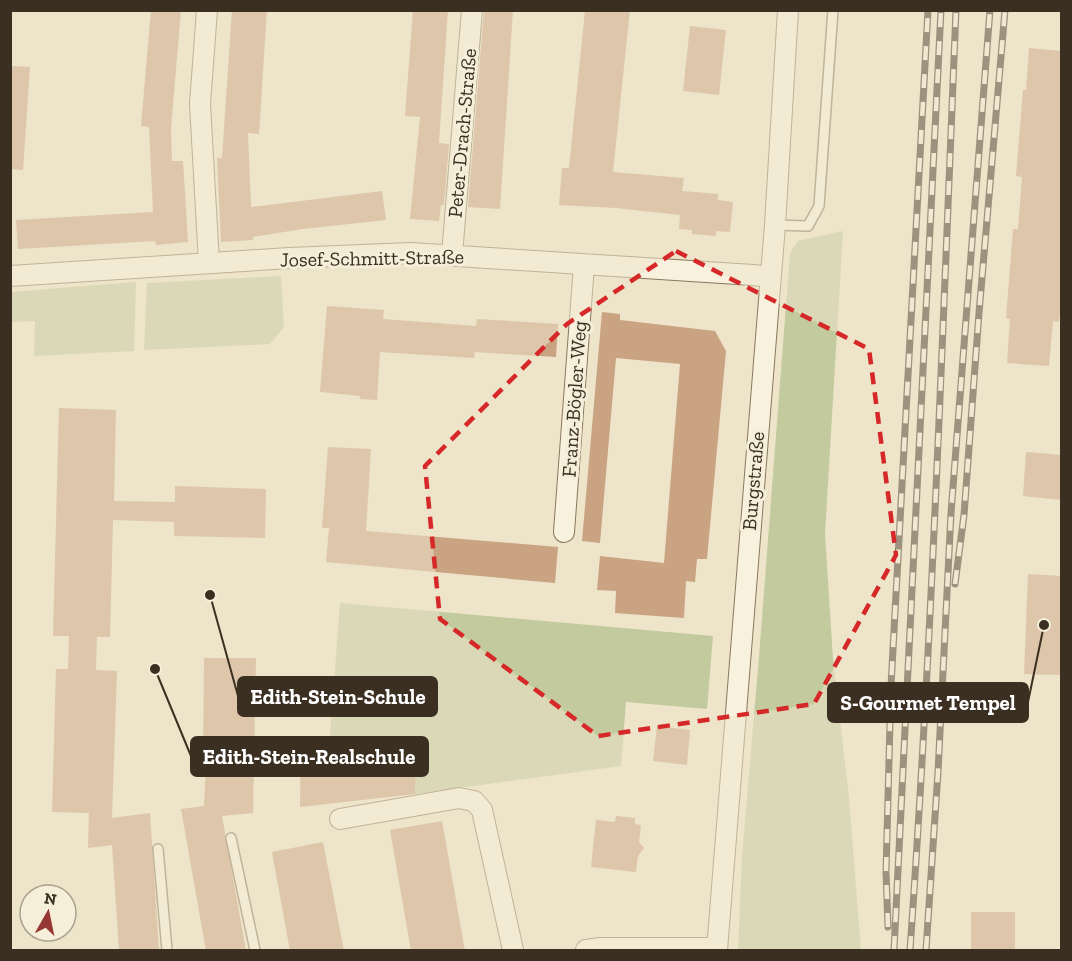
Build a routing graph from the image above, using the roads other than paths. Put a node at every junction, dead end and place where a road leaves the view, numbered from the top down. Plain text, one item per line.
1 (207, 10) edge
2 (472, 10) edge
3 (788, 10) edge
4 (833, 10) edge
5 (775, 225) junction
6 (452, 255) junction
7 (209, 263) junction
8 (584, 266) junction
9 (10, 276) edge
10 (770, 277) junction
11 (564, 532) dead end
12 (340, 819) dead end
13 (231, 838) dead end
14 (158, 849) dead end
15 (717, 949) edge
16 (166, 951) edge
17 (255, 951) edge
18 (513, 951) edge
19 (586, 951) edge

1 - 7 street
2 - 6 street, Peter-Drach-Straße
3 - 5 street, Burgstraße
4 - 5 lane
5 - 10 street, Burgstraße
6 - 7 street, Josef-Schmitt-Straße
6 - 8 street, Josef-Schmitt-Straße
7 - 9 street, Josef-Schmitt-Straße
8 - 10 street, Josef-Schmitt-Straße
8 - 11 street, Franz-Bögler-Weg
10 - 15 street, Burgstraße
12 - 18 street
13 - 17 lane
14 - 16 lane
15 - 19 street

